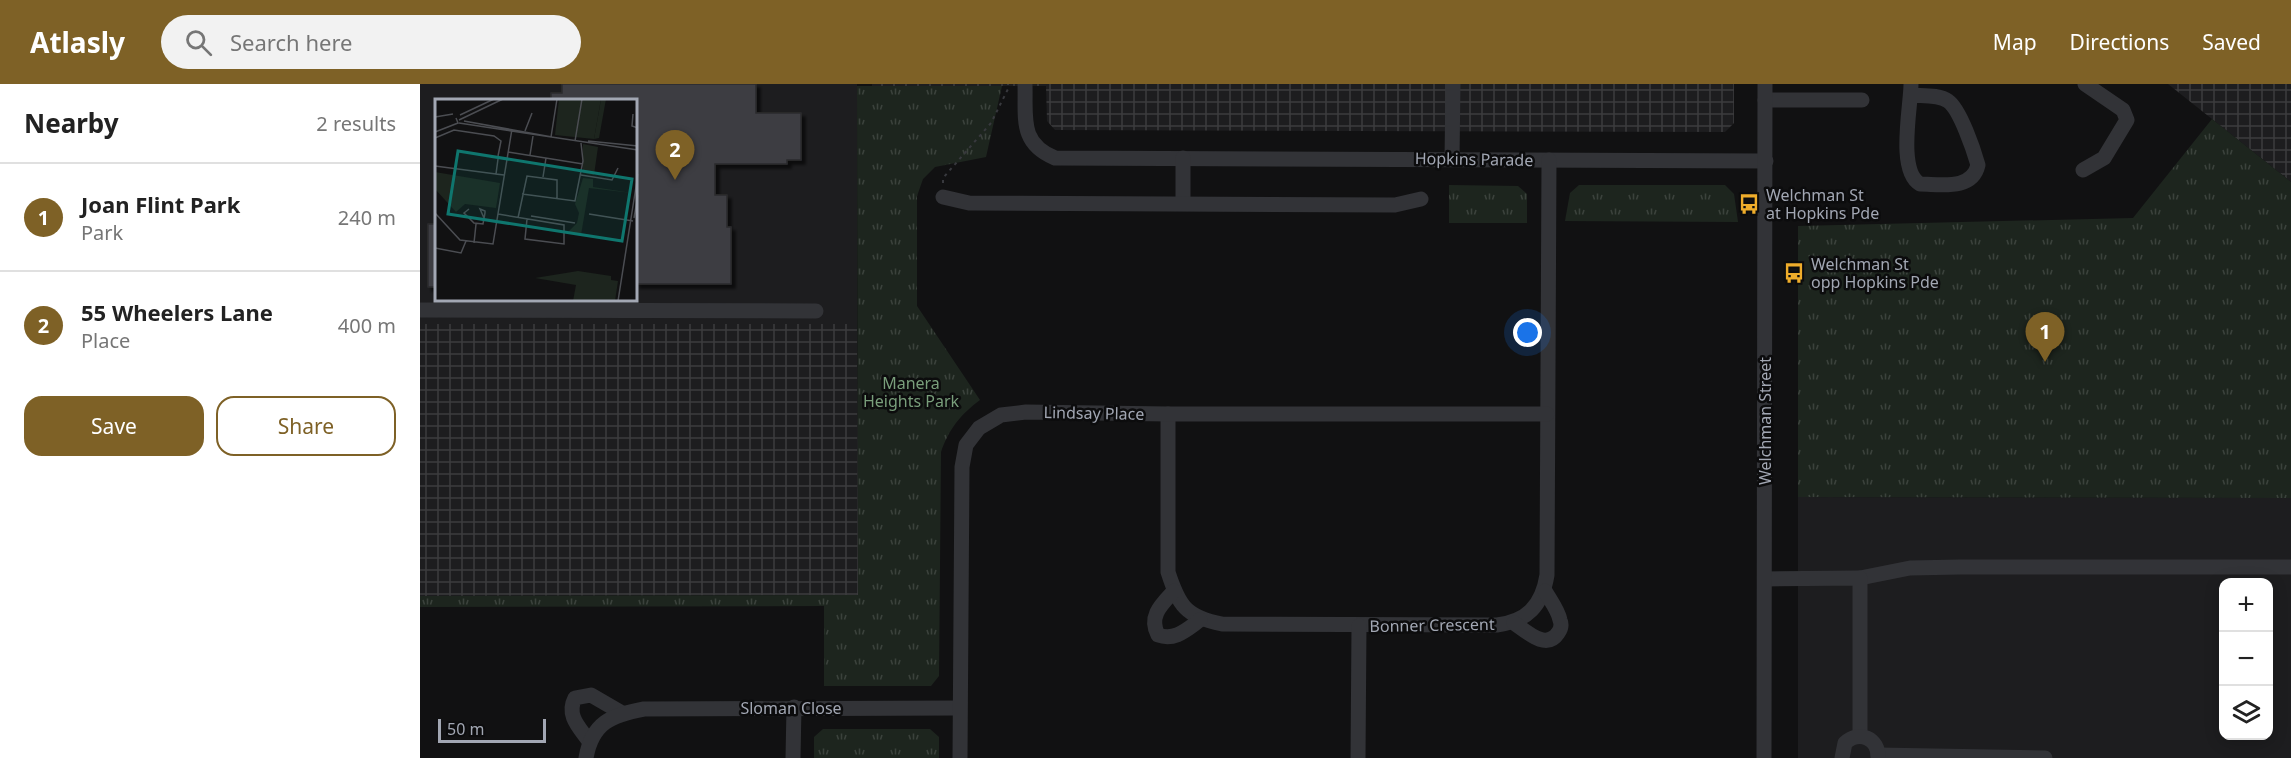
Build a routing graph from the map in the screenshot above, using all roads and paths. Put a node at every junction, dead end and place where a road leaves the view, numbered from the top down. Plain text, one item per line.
1 (1008, 84) edge
2 (1025, 84) edge
3 (1453, 84) edge
4 (1765, 84) edge
5 (2085, 84) edge
6 (1911, 90) edge
7 (1765, 100) junction
8 (1862, 100) dead end
9 (1183, 158) junction
10 (1452, 159) junction
11 (1549, 160) junction
12 (1766, 161) junction
13 (2083, 170) dead end
14 (943, 197) joint
15 (1421, 199) dead end
16 (1183, 203) junction
17 (420, 310) edge
18 (816, 311) dead end
19 (1168, 414) junction
20 (1547, 414) junction
21 (2291, 567) edge
22 (1860, 578) junction
23 (1765, 579) junction
24 (1174, 591) junction
25 (1545, 591) junction
26 (1200, 620) junction
27 (1514, 623) junction
28 (1359, 626) junction
29 (794, 707) junction
30 (959, 708) junction
31 (622, 713) junction
32 (1860, 736) junction
33 (589, 741) junction
34 (1878, 756) edge
35 (586, 758) edge
36 (793, 758) edge
37 (960, 758) edge
38 (1358, 758) edge
39 (1764, 758) edge
40 (1842, 758) edge
41 (2044, 758) edge

1 - 14 path
2 - 9 street, Hopkins Parade
3 - 10 street
4 - 7 street, Welchman Street
5 - 13 street
6 - 6 street
7 - 8 street
7 - 12 street, Welchman Street
9 - 10 street, Hopkins Parade
9 - 16 street
10 - 11 street, Hopkins Parade
11 - 12 street, Hopkins Parade
11 - 20 street
12 - 23 street, Welchman Street
14 - 16 street
15 - 16 street
17 - 18 street
19 - 20 street, Lindsay Place
19 - 24 street
19 - 30 street, Lindsay Place
20 - 25 street
21 - 22 street
22 - 23 street
22 - 32 street
23 - 39 street, Welchman Street
24 - 26 street
24 - 26 street
25 - 27 street, Bonner Crescent
25 - 27 street
26 - 28 street, Bonner Crescent
27 - 28 street, Bonner Crescent
28 - 38 street
29 - 30 street, Sloman Close
29 - 31 street, Sloman Close
29 - 36 street
30 - 37 street, Lindsay Place
31 - 33 street, Sloman Close
31 - 33 street
32 - 34 street
32 - 40 street
33 - 35 street
34 - 41 street

